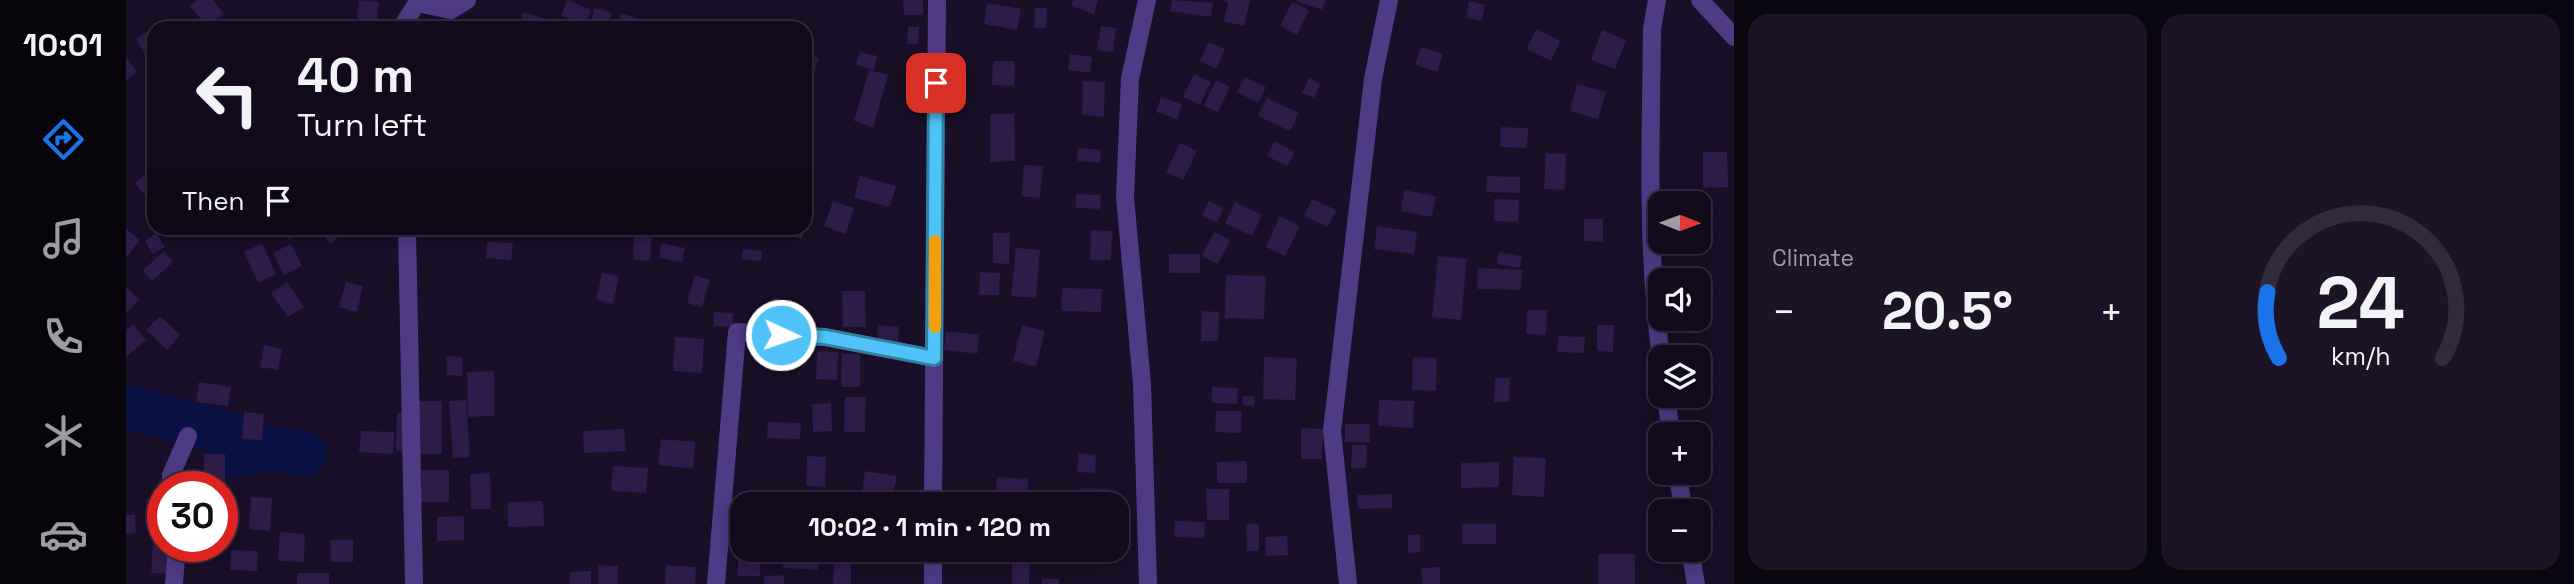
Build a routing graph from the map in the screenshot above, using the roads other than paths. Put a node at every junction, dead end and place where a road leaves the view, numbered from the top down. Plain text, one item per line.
1 (467, 0) edge
2 (937, 0) edge
3 (1147, 0) edge
4 (1389, 0) edge
5 (1657, 0) edge
6 (1700, 0) edge
7 (416, 2) edge
8 (405, 21) edge
9 (1734, 37) edge
10 (407, 235) edge
11 (1659, 345) edge
12 (934, 358) junction
13 (188, 436) dead end
14 (173, 471) edge
15 (933, 492) edge
16 (176, 562) edge
17 (933, 562) edge
18 (1692, 562) edge
19 (174, 584) edge
20 (414, 584) edge
21 (716, 584) edge
22 (933, 584) edge
23 (1148, 584) edge
24 (1348, 584) edge
25 (1696, 584) edge

1 - 7 street
2 - 12 street
3 - 23 street
4 - 24 street
5 - 11 street
6 - 9 street
7 - 8 street
10 - 20 street
12 - 15 street
12 - 21 street
13 - 14 street
16 - 19 street
17 - 22 street
18 - 25 street

